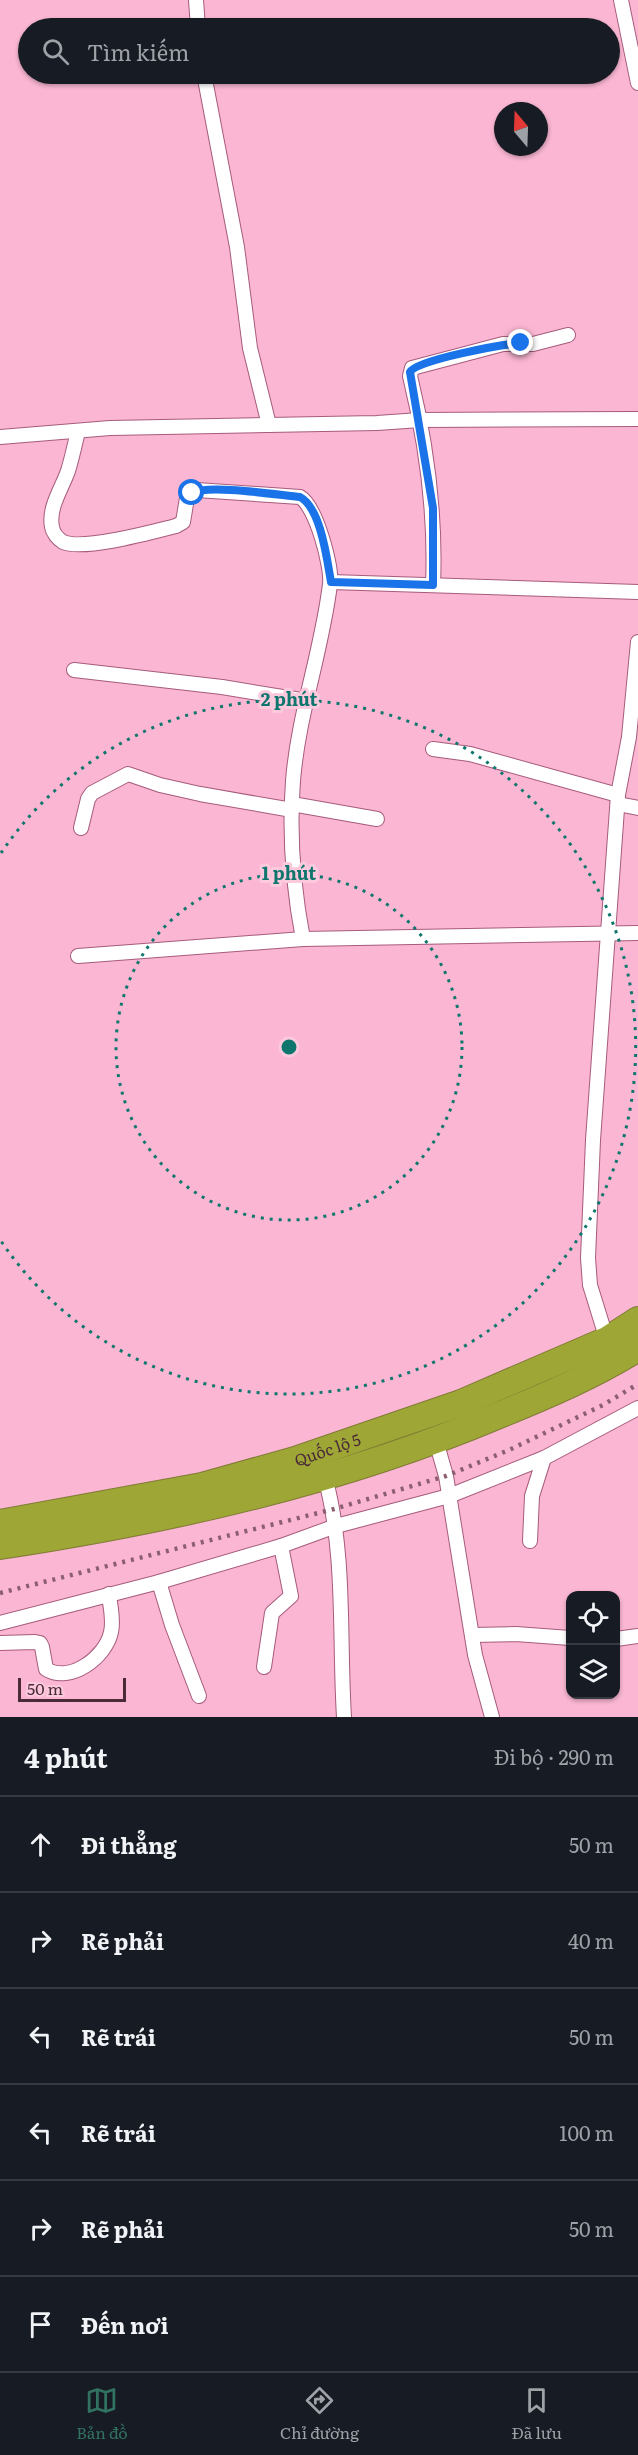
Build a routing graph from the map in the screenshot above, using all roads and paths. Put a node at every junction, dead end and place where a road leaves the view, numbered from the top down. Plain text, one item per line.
1 (196, 0) edge
2 (621, 0) edge
3 (197, 18) edge
4 (638, 82) edge
5 (206, 84) edge
6 (568, 335) dead end
7 (638, 419) edge
8 (420, 420) junction
9 (269, 425) junction
10 (78, 431) junction
11 (0, 438) edge
12 (331, 582) junction
13 (433, 585) junction
14 (638, 592) edge
15 (638, 642) edge
16 (74, 670) dead end
17 (307, 701) junction
18 (433, 749) dead end
19 (618, 799) junction
20 (292, 807) junction
21 (638, 808) edge
22 (377, 819) dead end
23 (81, 828) dead end
24 (608, 933) junction
25 (638, 933) edge
26 (303, 939) junction
27 (78, 956) dead end
28 (638, 1320) edge
29 (607, 1340) junction
30 (638, 1348) edge
31 (638, 1408) edge
32 (436, 1441) junction
33 (544, 1458) junction
34 (325, 1477) junction
35 (449, 1496) junction
36 (0, 1523) edge
37 (336, 1526) junction
38 (530, 1541) dead end
39 (0, 1546) edge
40 (281, 1546) junction
41 (159, 1582) junction
42 (109, 1594) junction
43 (0, 1623) edge
44 (472, 1635) junction
45 (638, 1636) edge
46 (566, 1638) edge
47 (620, 1638) edge
48 (0, 1643) edge
49 (264, 1667) dead end
50 (199, 1696) dead end
51 (344, 1717) edge
52 (492, 1717) edge

1 - 3 street
2 - 4 street
5 - 9 street
6 - 8 street
7 - 8 street
8 - 9 street
8 - 13 street
9 - 10 street
10 - 11 street
10 - 12 street
12 - 13 street
12 - 17 street
13 - 14 street
15 - 19 street
16 - 17 street
17 - 20 street
18 - 19 street
19 - 21 street
19 - 24 street
20 - 22 street
20 - 23 street
20 - 26 street
24 - 25 street
24 - 26 street
24 - 29 street
26 - 27 street
28 - 29 highway, Quốc lộ 5
29 - 36 highway, Quốc lộ 5
30 - 32 highway, Quốc lộ 5
31 - 33 street
32 - 34 highway, Quốc lộ 5
32 - 35 street
33 - 35 street
33 - 38 street
34 - 37 street
34 - 39 highway, Quốc lộ 5
35 - 37 street
35 - 44 street
37 - 40 street
37 - 51 street
40 - 41 street
40 - 49 street
41 - 42 street
41 - 50 street
42 - 43 street
42 - 48 street
44 - 46 street
44 - 52 street
45 - 47 street

